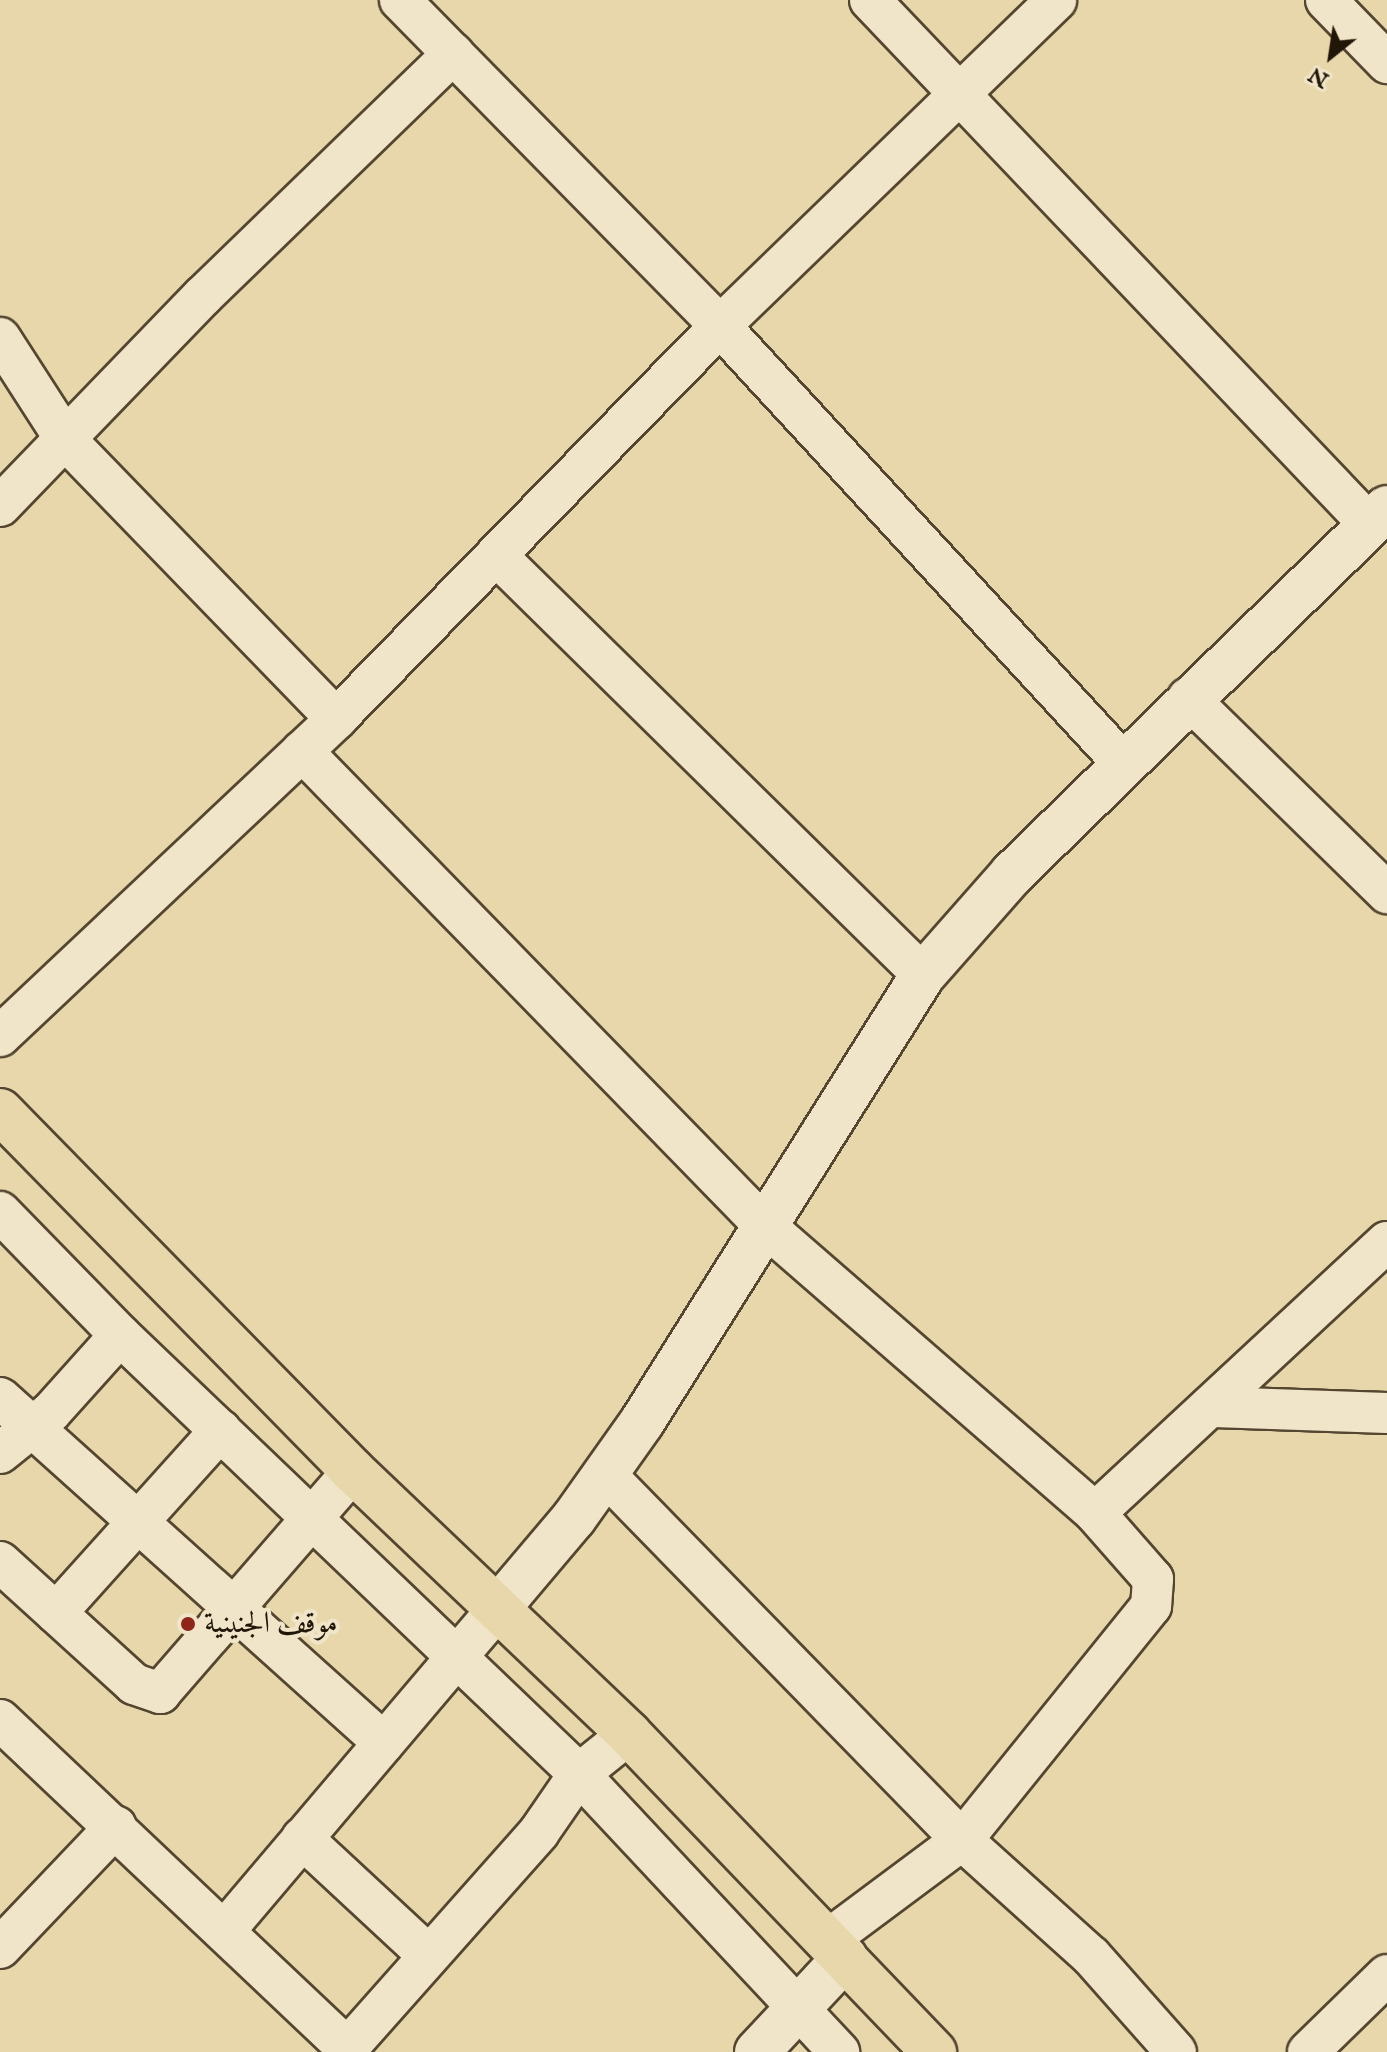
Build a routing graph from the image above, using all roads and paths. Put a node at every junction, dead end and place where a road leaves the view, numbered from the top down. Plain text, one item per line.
1 (400, 0) edge
2 (870, 0) edge
3 (1056, 0) edge
4 (1326, 0) edge
5 (453, 54) junction
6 (1387, 63) edge
7 (960, 91) junction
8 (720, 326) junction
9 (0, 338) edge
10 (65, 439) junction
11 (0, 506) edge
12 (1378, 516) edge
13 (496, 555) junction
14 (1188, 698) junction
15 (336, 719) junction
16 (302, 751) junction
17 (1123, 763) junction
18 (1387, 893) edge
19 (923, 975) junction
20 (0, 1036) edge
21 (0, 1111) edge
22 (763, 1224) junction
23 (6, 1232) edge
24 (1387, 1242) edge
25 (120, 1335) junction
26 (0, 1398) edge
27 (1214, 1407) junction
28 (1387, 1413) edge
29 (33, 1428) junction
30 (221, 1430) junction
31 (0, 1453) edge
32 (353, 1471) junction
33 (606, 1475) junction
34 (1095, 1513) junction
35 (313, 1517) junction
36 (137, 1524) junction
37 (0, 1562) edge
38 (497, 1609) junction
39 (232, 1611) junction
40 (56, 1613) junction
41 (456, 1658) junction
42 (0, 1720) edge
43 (629, 1734) junction
44 (384, 1743) junction
45 (579, 1774) junction
46 (116, 1826) junction
47 (302, 1838) junction
48 (962, 1840) junction
49 (226, 1929) junction
50 (0, 1948) edge
51 (837, 1949) junction
52 (429, 1956) junction
53 (1387, 1975) edge
54 (798, 2010) junction
55 (347, 2051) edge
56 (757, 2052) edge
57 (839, 2052) edge
58 (934, 2052) edge
59 (1176, 2052) edge
60 (1308, 2052) edge

1 - 5 street
2 - 7 street
3 - 7 street
4 - 6 street
5 - 8 street
5 - 10 street
7 - 8 street
7 - 12 street
8 - 13 street
8 - 17 street
9 - 10 street
10 - 11 street
10 - 15 street
12 - 14 street
13 - 15 street
13 - 19 street
14 - 17 street
14 - 18 street
15 - 16 street
16 - 20 street
16 - 22 street
17 - 19 street
19 - 22 street
21 - 32 highway
22 - 33 street
22 - 34 street
23 - 25 street
24 - 27 street
25 - 29 street
25 - 30 street
26 - 29 street
27 - 28 street
27 - 34 street
29 - 31 street
29 - 36 street
30 - 35 street
30 - 36 street
32 - 35 street
32 - 38 highway
33 - 38 street
33 - 48 street
34 - 48 street
35 - 39 street
35 - 41 street
36 - 39 street
36 - 40 street
37 - 40 street
38 - 41 street
38 - 43 highway
39 - 40 street
39 - 44 street
41 - 44 street
41 - 45 street
42 - 46 street
43 - 45 street
43 - 51 highway
44 - 47 street
45 - 52 street
45 - 54 street
46 - 49 street
46 - 50 street
47 - 49 street
47 - 52 street
48 - 51 street
48 - 59 street
49 - 55 street
51 - 54 street
51 - 58 highway
52 - 55 street
53 - 60 street
54 - 56 street
54 - 57 street

